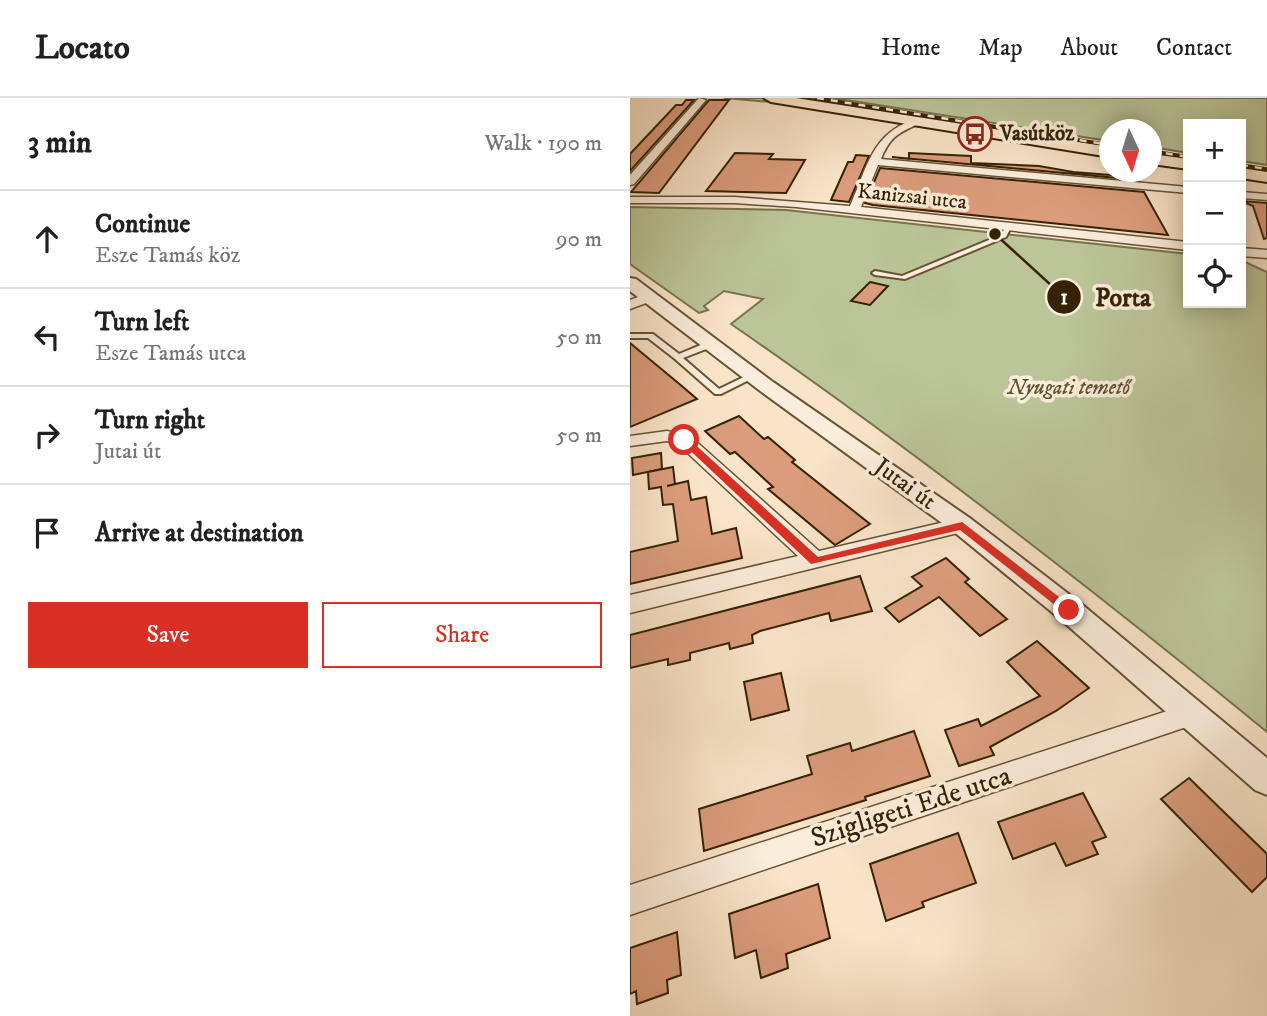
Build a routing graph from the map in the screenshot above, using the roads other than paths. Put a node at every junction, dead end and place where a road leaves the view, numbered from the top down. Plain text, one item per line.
1 (771, 98) edge
2 (702, 100) dead end
3 (915, 122) junction
4 (1099, 150) edge
5 (1162, 160) edge
6 (875, 162) junction
7 (1183, 163) edge
8 (1246, 174) edge
9 (1267, 177) edge
10 (630, 182) edge
11 (1183, 190) edge
12 (1246, 195) edge
13 (1267, 197) edge
14 (630, 200) edge
15 (854, 210) junction
16 (1008, 227) junction
17 (1183, 245) edge
18 (1246, 252) edge
19 (1267, 254) edge
20 (875, 273) dead end
21 (636, 295) edge
22 (630, 336) edge
23 (711, 344) junction
24 (678, 357) junction
25 (753, 376) junction
26 (630, 441) edge
27 (962, 525) junction
28 (816, 561) junction
29 (630, 604) edge
30 (1192, 714) junction
31 (1267, 779) edge
32 (630, 900) edge

1 - 3 main road
2 - 10 street
3 - 4 main road
3 - 6 street
5 - 7 main road
6 - 11 street
6 - 15 street
8 - 9 main road
12 - 13 street
14 - 15 street, Kanizsai utca
15 - 16 street, Kanizsai utca
16 - 17 street, Kanizsai utca
16 - 20 lane
18 - 19 street
21 - 23 street, Jutai út
22 - 24 lane
23 - 24 lane
23 - 25 street, Jutai út
24 - 25 lane
25 - 27 street, Jutai út
26 - 28 street
27 - 28 street
27 - 30 street, Jutai út
28 - 29 street
30 - 31 street, Jutai út
30 - 32 street, Szigligeti Ede utca

